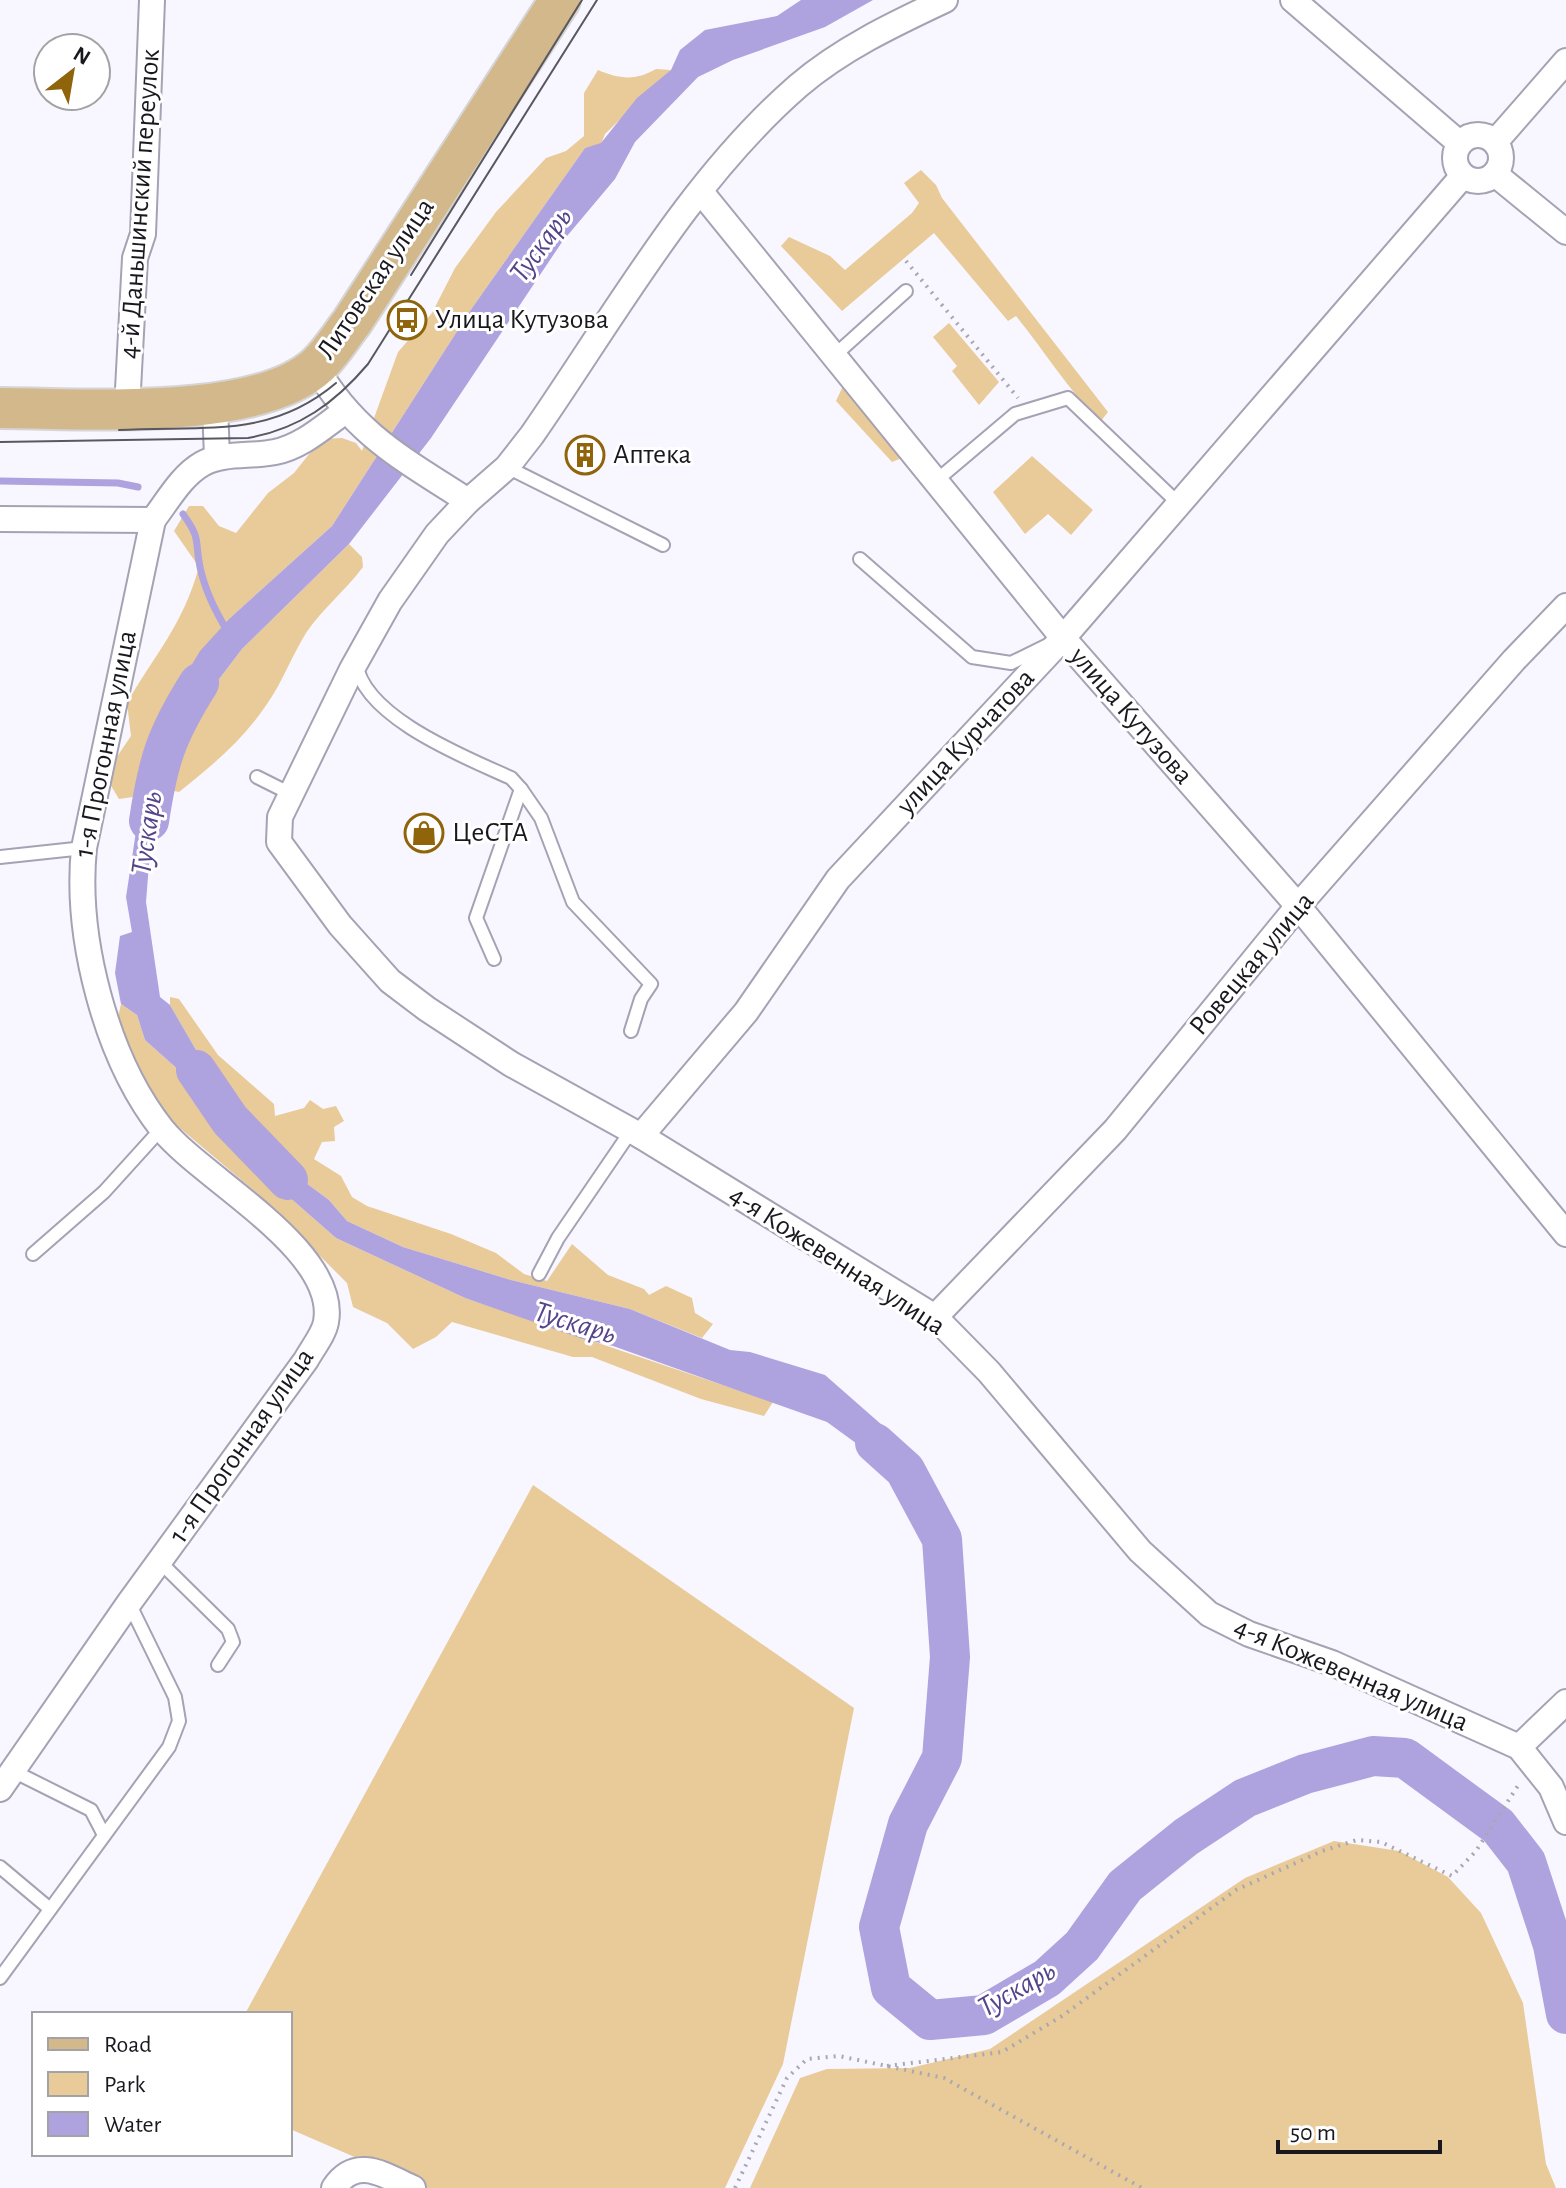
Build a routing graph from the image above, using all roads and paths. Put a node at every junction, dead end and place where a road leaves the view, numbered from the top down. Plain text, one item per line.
1 (152, 0) edge
2 (560, 0) edge
3 (945, 0) edge
4 (1293, 0) edge
5 (1566, 61) edge
6 (1496, 141) junction
7 (1458, 142) junction
8 (1496, 175) junction
9 (1461, 178) junction
10 (701, 192) junction
11 (1566, 232) edge
12 (906, 261) dead end
13 (906, 291) dead end
14 (835, 355) junction
15 (316, 367) junction
16 (215, 406) junction
17 (0, 408) edge
18 (127, 408) junction
19 (1029, 411) junction
20 (353, 421) junction
21 (217, 457) junction
22 (507, 467) junction
23 (937, 480) junction
24 (468, 501) junction
25 (1179, 504) junction
26 (0, 519) edge
27 (153, 520) junction
28 (663, 545) dead end
29 (860, 559) dead end
30 (1566, 606) edge
31 (1063, 638) junction
32 (354, 665) junction
33 (257, 777) dead end
34 (521, 789) junction
35 (291, 794) junction
36 (84, 848) junction
37 (0, 857) edge
38 (1298, 906) junction
39 (494, 959) dead end
40 (631, 1031) dead end
41 (162, 1128) junction
42 (636, 1134) junction
43 (1566, 1234) edge
44 (33, 1254) dead end
45 (539, 1274) dead end
46 (935, 1317) junction
47 (159, 1561) junction
48 (129, 1603) junction
49 (218, 1665) dead end
50 (1566, 1702) edge
51 (1519, 1747) junction
52 (6, 1780) edge
53 (1508, 1802) dead end
54 (1566, 1822) edge
55 (104, 1835) junction
56 (0, 1867) edge
57 (50, 1909) junction
58 (0, 1978) edge
59 (887, 2066) junction
60 (334, 2188) edge
61 (413, 2188) edge
62 (735, 2188) edge
63 (1142, 2188) edge

1 - 18 street, 4-й Даньшинский переулок
2 - 15 main road, Литовская улица
3 - 10 street, 4-я Кожевенная улица
4 - 7 street
5 - 6 street
6 - 7 street
6 - 8 street
7 - 9 street
8 - 9 street
8 - 11 street
9 - 25 street, улица Курчатова
10 - 14 street, улица Кутузова
10 - 22 street, 4-я Кожевенная улица
12 - 19 path
13 - 14 lane
14 - 23 street, улица Кутузова
15 - 16 main road, Литовская улица
15 - 20 street
16 - 18 main road, Литовская улица
16 - 21 street
17 - 18 main road, Литовская улица
19 - 23 lane
19 - 25 lane
20 - 21 street
20 - 24 street
21 - 27 street
22 - 24 street, 4-я Кожевенная улица
22 - 28 lane
23 - 31 street, улица Кутузова
24 - 32 street, 4-я Кожевенная улица
25 - 31 street, улица Курчатова
26 - 27 street
27 - 36 street, 1-я Прогонная улица
29 - 31 lane
30 - 38 street, Ровецкая улица
31 - 38 street, улица Кутузова
31 - 42 street, улица Курчатова
32 - 34 lane
32 - 35 street, 4-я Кожевенная улица
33 - 35 lane
34 - 39 lane
34 - 40 lane
35 - 42 street, 4-я Кожевенная улица
36 - 37 lane
36 - 41 street, 1-я Прогонная улица
38 - 43 street, улица Кутузова
38 - 46 street, Ровецкая улица
41 - 44 lane
41 - 47 street, 1-я Прогонная улица
42 - 45 lane
42 - 46 street, 4-я Кожевенная улица
46 - 51 street, 4-я Кожевенная улица
47 - 48 street, 1-я Прогонная улица
47 - 49 lane
48 - 52 street, 1-я Прогонная улица
48 - 55 lane
50 - 51 street
51 - 54 street, 4-я Кожевенная улица
52 - 55 lane
53 - 59 path
55 - 57 lane
56 - 57 lane
57 - 58 lane
59 - 62 path
59 - 63 path
60 - 61 street

